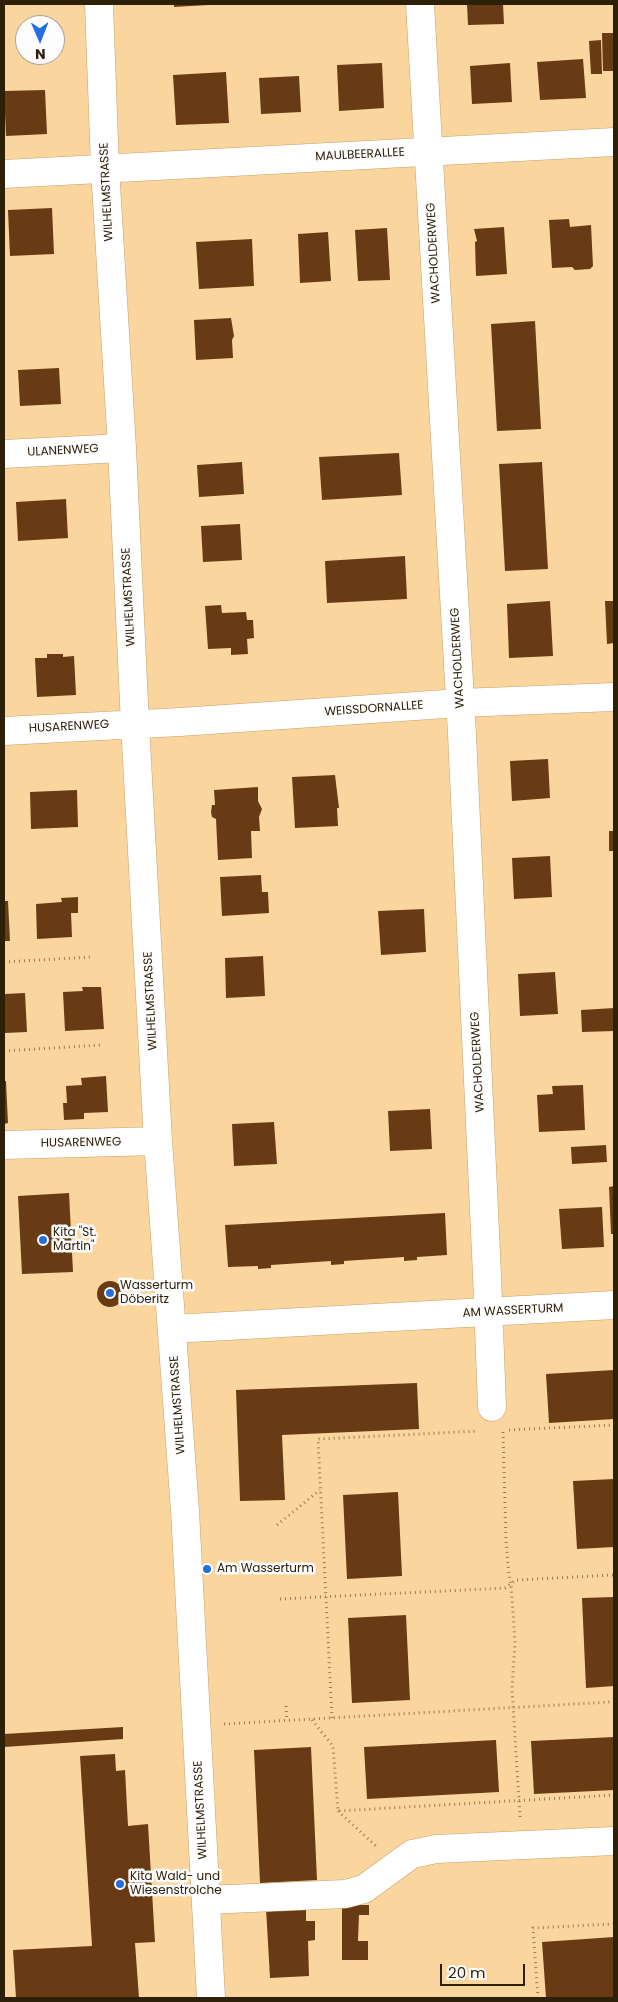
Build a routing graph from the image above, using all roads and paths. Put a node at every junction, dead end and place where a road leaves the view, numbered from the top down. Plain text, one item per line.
1 (99, 4) edge
2 (420, 4) edge
3 (614, 142) edge
4 (428, 152) junction
5 (105, 168) junction
6 (4, 174) edge
7 (122, 448) junction
8 (4, 454) edge
9 (614, 697) edge
10 (460, 703) junction
11 (135, 724) junction
12 (4, 730) edge
13 (90, 957) dead end
14 (4, 962) edge
15 (101, 1045) dead end
16 (4, 1051) edge
17 (158, 1141) junction
18 (4, 1145) edge
19 (614, 1305) edge
20 (489, 1312) junction
21 (172, 1330) junction
22 (488, 1419) joint
23 (614, 1425) edge
24 (320, 1490) junction
25 (276, 1525) dead end
26 (614, 1575) edge
27 (511, 1583) junction
28 (325, 1597) junction
29 (280, 1599) dead end
30 (610, 1702) dead end
31 (286, 1706) dead end
32 (513, 1707) junction
33 (332, 1718) junction
34 (311, 1719) junction
35 (287, 1720) junction
36 (196, 1726) junction
37 (614, 1795) edge
38 (519, 1801) junction
39 (338, 1811) junction
40 (614, 1841) edge
41 (522, 1845) junction
42 (396, 1864) junction
43 (206, 1900) junction
44 (614, 1924) edge
45 (211, 1998) edge
46 (538, 1998) edge

1 - 5 street, WILHELMSTRASSE
2 - 4 street, WACHOLDERWEG
3 - 4 street, MAULBEERALLEE
4 - 5 street, MAULBEERALLEE
4 - 10 street, WACHOLDERWEG
5 - 6 street, MAULBEERALLEE
5 - 7 street, WILHELMSTRASSE
7 - 8 street, ULANENWEG
7 - 11 street, WILHELMSTRASSE
9 - 10 street, WEISSDORNALLEE
10 - 11 street, WEISSDORNALLEE
10 - 20 street, WACHOLDERWEG
11 - 12 street, HUSARENWEG
11 - 17 street, WILHELMSTRASSE
13 - 14 path
15 - 16 path
17 - 18 street, HUSARENWEG
17 - 21 street, WILHELMSTRASSE
19 - 20 street, AM WASSERTURM
20 - 21 street, AM WASSERTURM
20 - 22 street, WACHOLDERWEG
21 - 36 street, WILHELMSTRASSE
22 - 24 path
23 - 27 path
24 - 25 path
24 - 28 path
26 - 27 path
27 - 28 path
27 - 32 path
28 - 29 path
28 - 33 path
30 - 32 path
31 - 35 path
32 - 33 path
32 - 38 path
33 - 34 path
34 - 35 path
34 - 39 path
35 - 36 path
36 - 43 street, WILHELMSTRASSE
37 - 38 path
38 - 39 path
38 - 41 path
39 - 42 path
40 - 41 street
41 - 42 street
42 - 43 street
43 - 45 street, WILHELMSTRASSE
44 - 46 path

